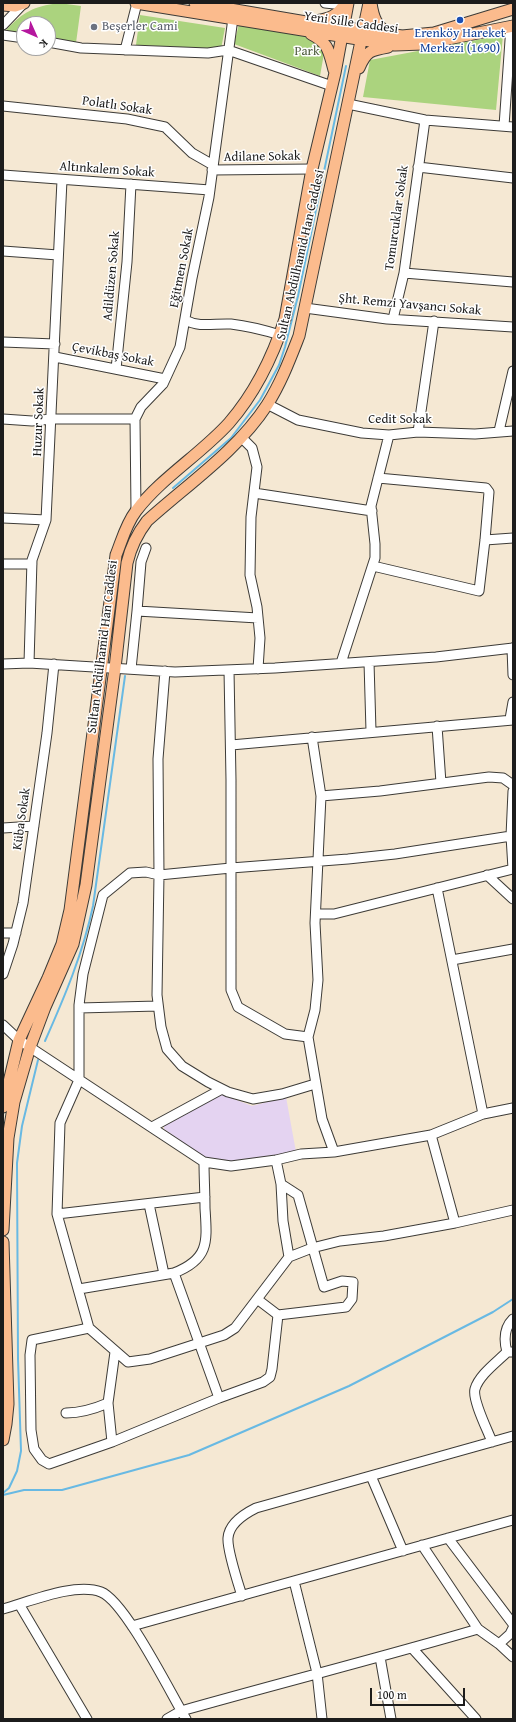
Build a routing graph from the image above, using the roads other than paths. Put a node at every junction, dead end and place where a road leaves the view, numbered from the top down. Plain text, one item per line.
1 (24, 3) edge
2 (136, 3) edge
3 (195, 3) edge
4 (325, 3) edge
5 (347, 4) edge
6 (369, 4) edge
7 (3, 5) edge
8 (513, 9) edge
9 (495, 14) junction
10 (233, 18) junction
11 (3, 25) edge
12 (305, 26) junction
13 (512, 26) edge
14 (498, 29) junction
15 (343, 32) junction
16 (3, 35) edge
17 (362, 35) junction
18 (16, 37) edge
19 (393, 40) junction
20 (56, 43) edge
21 (126, 50) junction
22 (228, 50) junction
23 (335, 73) junction
24 (353, 78) junction
25 (332, 86) junction
26 (348, 104) junction
27 (3, 106) edge
28 (425, 120) junction
29 (509, 126) edge
30 (418, 167) junction
31 (213, 168) junction
32 (312, 169) junction
33 (3, 175) edge
34 (513, 178) edge
35 (62, 180) junction
36 (132, 184) junction
37 (210, 190) junction
38 (3, 251) edge
39 (58, 255) junction
40 (404, 273) junction
41 (513, 282) edge
42 (305, 308) junction
43 (393, 319) junction
44 (185, 320) junction
45 (434, 321) junction
46 (513, 327) edge
47 (280, 335) junction
48 (3, 342) edge
49 (55, 344) junction
50 (55, 357) junction
51 (116, 369) junction
52 (513, 371) edge
53 (165, 379) junction
54 (267, 404) junction
55 (3, 419) edge
56 (51, 419) junction
57 (135, 419) junction
58 (500, 431) junction
59 (513, 431) edge
60 (418, 432) junction
61 (389, 436) junction
62 (242, 437) junction
63 (378, 478) junction
64 (254, 493) junction
65 (136, 510) junction
66 (372, 511) junction
67 (3, 518) edge
68 (46, 520) junction
69 (513, 538) edge
70 (485, 540) junction
71 (146, 548) dead end
72 (3, 564) edge
73 (32, 564) junction
74 (373, 566) junction
75 (136, 611) junction
76 (258, 618) junction
77 (513, 648) edge
78 (369, 662) junction
79 (29, 663) junction
80 (3, 664) edge
81 (54, 664) junction
82 (341, 664) junction
83 (101, 667) junction
84 (115, 668) junction
85 (131, 669) junction
86 (258, 669) junction
87 (229, 670) junction
88 (165, 671) junction
89 (513, 675) edge
90 (513, 702) edge
91 (511, 719) edge
92 (436, 726) junction
93 (371, 732) junction
94 (312, 737) junction
95 (231, 745) junction
96 (441, 783) junction
97 (513, 785) edge
98 (513, 791) edge
99 (321, 796) junction
100 (34, 826) junction
101 (3, 828) edge
102 (511, 836) junction
103 (318, 862) junction
104 (231, 868) junction
105 (513, 869) edge
106 (159, 875) junction
107 (487, 875) junction
108 (437, 888) junction
109 (513, 899) edge
110 (316, 914) junction
111 (3, 933) edge
112 (16, 933) junction
113 (513, 949) edge
114 (452, 960) junction
115 (3, 974) edge
116 (158, 1006) junction
117 (79, 1008) junction
118 (3, 1026) edge
119 (308, 1037) junction
120 (19, 1040) junction
121 (30, 1047) junction
122 (6, 1079) edge
123 (79, 1080) junction
124 (315, 1084) junction
125 (222, 1089) junction
126 (3, 1107) edge
127 (513, 1108) edge
128 (483, 1114) junction
129 (152, 1127) junction
130 (431, 1135) junction
131 (334, 1152) junction
132 (276, 1160) junction
133 (204, 1162) junction
134 (281, 1184) junction
135 (205, 1197) junction
136 (149, 1204) junction
137 (513, 1210) edge
138 (56, 1214) junction
139 (455, 1223) junction
140 (3, 1230) edge
141 (3, 1242) edge
142 (312, 1248) junction
143 (289, 1257) junction
144 (174, 1273) junction
145 (164, 1274) junction
146 (79, 1289) junction
147 (258, 1299) junction
148 (278, 1315) junction
149 (513, 1319) edge
150 (89, 1328) junction
151 (199, 1344) junction
152 (115, 1352) junction
153 (510, 1352) edge
154 (219, 1398) junction
155 (108, 1403) junction
156 (66, 1413) dead end
157 (513, 1436) edge
158 (3, 1440) edge
159 (112, 1442) junction
160 (492, 1442) junction
161 (371, 1476) junction
162 (513, 1520) edge
163 (448, 1538) junction
164 (422, 1545) junction
165 (403, 1551) junction
166 (294, 1581) junction
167 (242, 1596) junction
168 (19, 1604) junction
169 (3, 1609) edge
170 (513, 1624) edge
171 (132, 1626) junction
172 (478, 1629) junction
173 (512, 1633) edge
174 (499, 1644) junction
175 (412, 1648) junction
176 (380, 1657) junction
177 (513, 1657) edge
178 (317, 1673) junction
179 (183, 1715) edge
180 (470, 1715) edge
181 (87, 1719) edge
182 (167, 1719) edge
183 (322, 1719) edge
184 (391, 1719) edge
185 (476, 1719) edge

1 - 7 main road
1 - 11 street
2 - 10 main road, Yeni Sille Caddesi
2 - 21 street
3 - 12 main road, Yeni Sille Caddesi
4 - 5 street
5 - 6 main road
5 - 12 main road
5 - 15 main road, Sultan Abdülhamid Han Caddesi
6 - 17 main road, Sultan Abdülhamid Han Caddesi
6 - 19 main road
8 - 9 main road, Yeni Sille Caddesi
9 - 14 street
9 - 19 main road, Yeni Sille Caddesi
10 - 12 main road, Yeni Sille Caddesi
10 - 22 street, Eğitmen Sokak
12 - 15 main road, Yeni Sille Caddesi
12 - 23 main road
13 - 14 main road, Yeni Sille Caddesi
13 - 29 street
14 - 19 main road, Yeni Sille Caddesi
15 - 17 main road, Yeni Sille Caddesi
15 - 23 main road, Sultan Abdülhamid Han Caddesi
16 - 18 street
17 - 19 main road, Yeni Sille Caddesi
17 - 24 main road, Sultan Abdülhamid Han Caddesi
19 - 24 main road
20 - 21 street
21 - 22 street
22 - 25 street
22 - 31 street, Eğitmen Sokak
23 - 24 main road
23 - 25 main road, Sultan Abdülhamid Han Caddesi
24 - 26 main road, Sultan Abdülhamid Han Caddesi
25 - 32 main road, Sultan Abdülhamid Han Caddesi
26 - 28 street
26 - 42 main road, Sultan Abdülhamid Han Caddesi
27 - 31 street, Polatlı Sokak
28 - 29 street
28 - 30 street, Tomurcuklar Sokak
30 - 34 street
30 - 40 street, Tomurcuklar Sokak
31 - 32 street, Adilane Sokak
31 - 37 street, Eğitmen Sokak
32 - 47 main road, Sultan Abdülhamid Han Caddesi
33 - 35 street, Altınkalem Sokak
35 - 36 street, Altınkalem Sokak
35 - 39 street, Huzur Sokak
36 - 37 street, Altınkalem Sokak
36 - 51 street, Adildüzen Sokak
37 - 44 street, Eğitmen Sokak
38 - 39 street
39 - 49 street, Huzur Sokak
40 - 41 street
40 - 43 street, Tomurcuklar Sokak
42 - 43 street, Şht. Remzi Yavşancı Sokak
42 - 54 main road, Sultan Abdülhamid Han Caddesi
43 - 45 street, Şht. Remzi Yavşancı Sokak
44 - 47 street
44 - 53 street, Eğitmen Sokak
45 - 46 street, Şht. Remzi Yavşancı Sokak
45 - 60 street
47 - 65 main road, Sultan Abdülhamid Han Caddesi
48 - 49 street
49 - 50 street, Huzur Sokak
50 - 51 street, Çevikbaş Sokak
50 - 56 street, Huzur Sokak
51 - 53 street, Çevikbaş Sokak
52 - 58 street
53 - 57 street, Eğitmen Sokak
54 - 61 street, Cedit Sokak
54 - 62 main road, Sultan Abdülhamid Han Caddesi
55 - 56 street
56 - 57 street
56 - 68 street, Huzur Sokak
57 - 65 street
58 - 59 street, Cedit Sokak
58 - 60 street, Cedit Sokak
60 - 61 street, Cedit Sokak
61 - 63 street
62 - 64 street
62 - 84 main road, Sultan Abdülhamid Han Caddesi
63 - 66 street
63 - 70 street
64 - 66 street
64 - 76 street
65 - 83 main road, Sultan Abdülhamid Han Caddesi
66 - 74 street
67 - 68 street
68 - 73 street, Huzur Sokak
69 - 70 street
70 - 74 street
71 - 75 street
72 - 73 street
73 - 79 street, Huzur Sokak
74 - 82 street
75 - 76 street
75 - 85 street
76 - 86 street
77 - 78 street
77 - 89 street
78 - 82 street
78 - 93 street
79 - 80 street
79 - 81 street
81 - 83 street
81 - 100 street, Küba Sokak
82 - 86 street
83 - 84 street
83 - 120 main road, Sultan Abdülhamid Han Caddesi
84 - 85 street
84 - 121 main road, Sultan Abdülhamid Han Caddesi
85 - 88 street
86 - 87 street
87 - 88 street
87 - 95 street
88 - 106 street
90 - 91 street
91 - 92 street
92 - 93 street
92 - 96 street
93 - 94 street
94 - 95 street
94 - 99 street
95 - 104 street
96 - 97 street
96 - 99 street
98 - 102 street
99 - 103 street
100 - 101 street
100 - 112 street, Küba Sokak
102 - 103 street
102 - 105 street
103 - 104 street
103 - 110 street
104 - 106 street
104 - 119 street
105 - 107 street
106 - 116 street
106 - 117 street
107 - 108 street
107 - 109 street
108 - 110 street
108 - 114 street
110 - 119 street
111 - 112 street
112 - 115 street, Küba Sokak
113 - 114 street
114 - 128 street
116 - 117 street
116 - 125 street
117 - 123 street
118 - 120 street
119 - 124 street
120 - 121 street
120 - 122 main road, Sultan Abdülhamid Han Caddesi
121 - 123 street
121 - 140 main road, Sultan Abdülhamid Han Caddesi
122 - 126 main road, Sultan Abdülhamid Han Caddesi
123 - 129 street
123 - 138 street
124 - 125 street
124 - 131 street
125 - 129 street
127 - 128 street
128 - 130 street
129 - 133 street
130 - 131 street
130 - 139 street
131 - 132 street
132 - 133 street
132 - 134 street
133 - 135 street
134 - 142 street
134 - 143 street
135 - 136 street
135 - 144 street
136 - 138 street
136 - 145 street
137 - 139 street
138 - 146 street
139 - 142 street
141 - 158 main road
142 - 143 street
142 - 148 street
143 - 147 street
144 - 145 street
144 - 151 street
145 - 146 street
146 - 150 street
147 - 148 street
147 - 151 street
148 - 154 street
149 - 153 street
150 - 152 street
150 - 159 street
151 - 152 street
151 - 154 street
152 - 155 street
153 - 160 street
154 - 159 street
155 - 156 street
155 - 159 street
157 - 160 street
160 - 161 street
161 - 165 street
161 - 167 street
162 - 163 street
163 - 164 street
163 - 170 street
164 - 165 street
164 - 172 street
165 - 166 street
166 - 167 street
166 - 178 street
167 - 171 street
168 - 169 street
168 - 171 street
168 - 181 street
171 - 179 street
172 - 174 street
172 - 175 street
173 - 174 street
174 - 177 street
175 - 176 street
175 - 180 street
176 - 178 street
176 - 184 street
178 - 179 street
178 - 183 street
179 - 182 street
180 - 185 street

